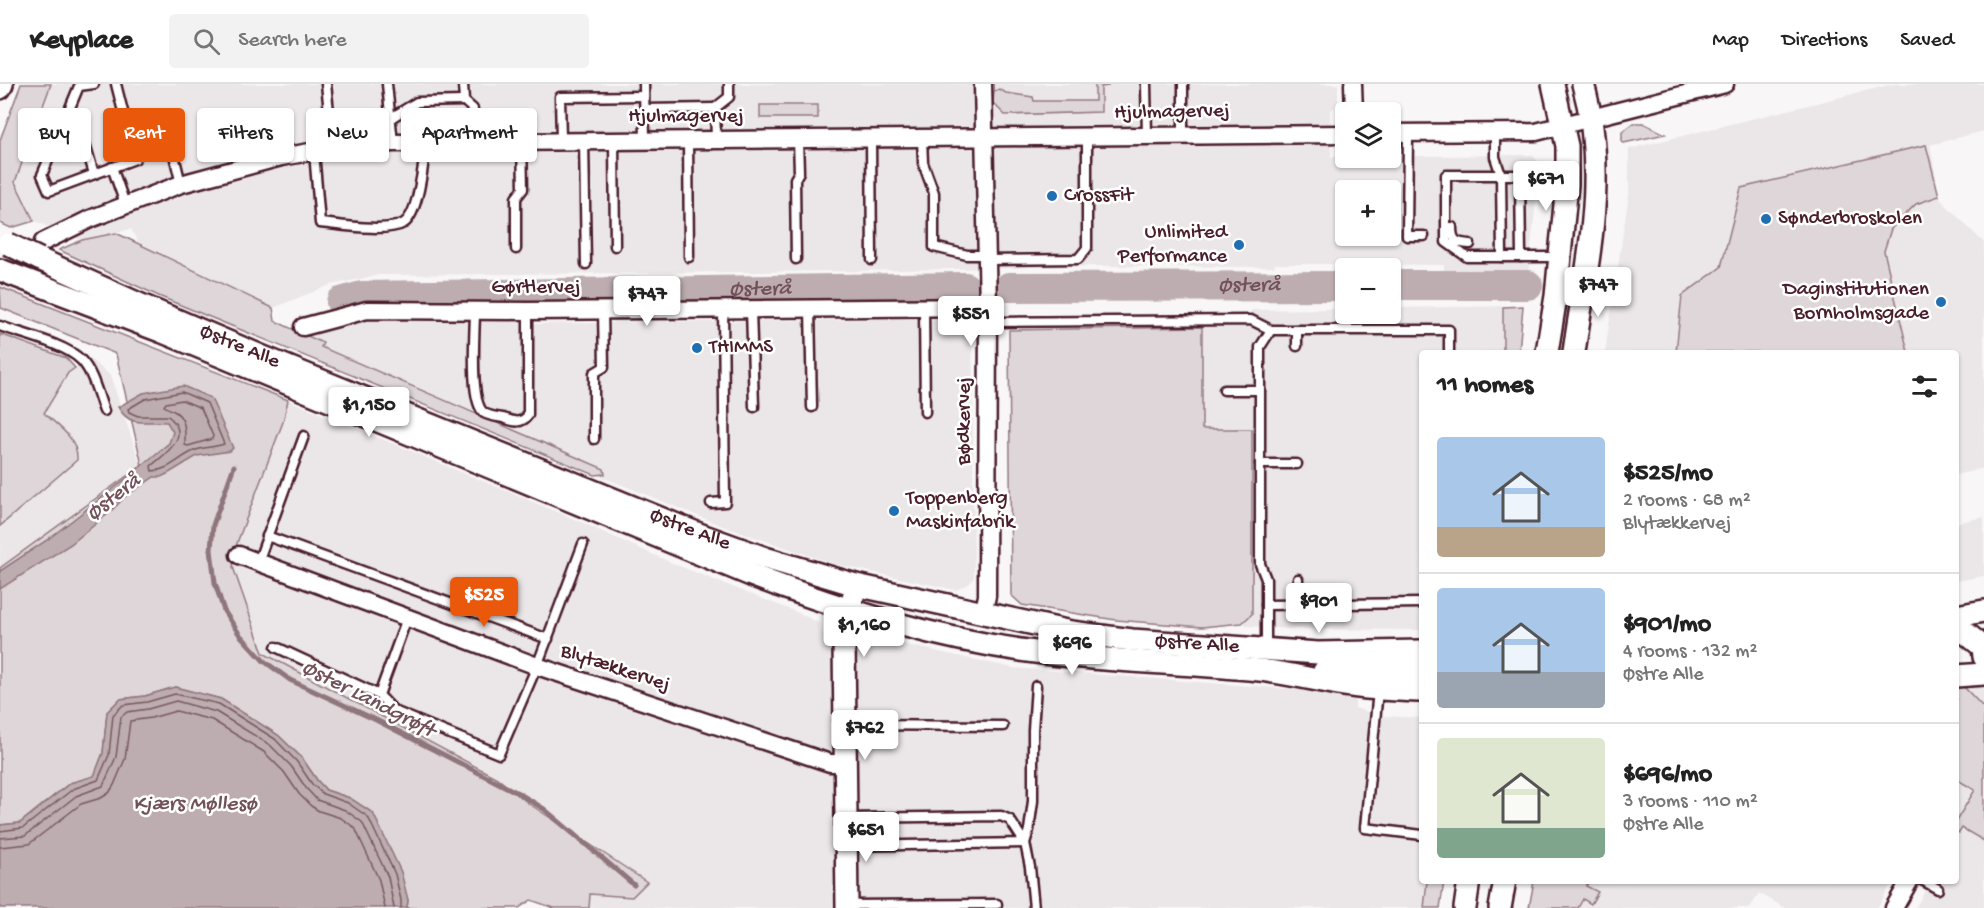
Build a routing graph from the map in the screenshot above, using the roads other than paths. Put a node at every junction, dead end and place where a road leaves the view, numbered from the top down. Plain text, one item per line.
1 (94, 84) edge
2 (116, 84) edge
3 (326, 84) edge
4 (387, 84) edge
5 (463, 84) edge
6 (644, 84) edge
7 (729, 84) edge
8 (983, 84) edge
9 (1146, 84) edge
10 (1183, 84) edge
11 (1353, 84) edge
12 (1553, 84) edge
13 (1583, 84) edge
14 (1725, 84) edge
15 (644, 96) junction
16 (464, 101) junction
17 (1354, 102) edge
18 (70, 108) edge
19 (329, 108) edge
20 (472, 108) edge
21 (716, 108) junction
22 (644, 109) junction
23 (1592, 117) junction
24 (391, 118) junction
25 (1562, 125) junction
26 (1495, 132) junction
27 (1401, 133) edge
28 (1408, 133) junction
29 (1335, 134) edge
30 (1183, 135) junction
31 (1087, 136) junction
32 (1146, 136) junction
33 (984, 137) junction
34 (871, 138) junction
35 (922, 138) junction
36 (716, 139) junction
37 (798, 139) junction
38 (561, 140) junction
39 (584, 140) junction
40 (614, 140) junction
41 (645, 140) junction
42 (688, 140) junction
43 (537, 141) edge
44 (389, 143) edge
45 (393, 143) junction
46 (401, 143) edge
47 (47, 162) edge
48 (90, 162) edge
49 (176, 162) edge
50 (262, 162) edge
51 (315, 162) edge
52 (422, 162) edge
53 (522, 162) edge
54 (112, 167) junction
55 (94, 174) junction
56 (1451, 175) junction
57 (1501, 175) junction
58 (1520, 175) junction
59 (181, 184) junction
60 (1567, 184) junction
61 (125, 204) junction
62 (1424, 236) dead end
63 (4, 242) edge
64 (1470, 244) dead end
65 (615, 246) dead end
66 (516, 249) dead end
67 (41, 250) junction
68 (689, 256) dead end
69 (1502, 257) junction
70 (1521, 257) junction
71 (1561, 257) junction
72 (987, 258) junction
73 (796, 259) dead end
74 (872, 260) dead end
75 (586, 264) dead end
76 (4, 272) edge
77 (924, 307) junction
78 (810, 308) junction
79 (723, 309) junction
80 (751, 309) junction
81 (603, 310) junction
82 (475, 311) junction
83 (528, 311) junction
84 (988, 314) junction
85 (0, 326) edge
86 (303, 327) dead end
87 (1270, 330) junction
88 (1297, 330) junction
89 (1297, 346) dead end
90 (1449, 350) edge
91 (1547, 350) edge
92 (1574, 350) edge
93 (1224, 390) dead end
94 (1260, 390) junction
95 (754, 407) dead end
96 (812, 407) dead end
97 (104, 411) dead end
98 (925, 412) dead end
99 (304, 436) dead end
100 (594, 439) dead end
101 (1260, 464) junction
102 (1298, 464) dead end
103 (711, 503) dead end
104 (267, 536) junction
105 (583, 544) dead end
106 (239, 555) dead end
107 (258, 562) junction
108 (1298, 579) dead end
109 (856, 585) junction
110 (1419, 603) edge
111 (1266, 605) junction
112 (1298, 605) junction
113 (849, 611) junction
114 (1984, 611) edge
115 (983, 614) junction
116 (1959, 615) edge
117 (407, 618) junction
118 (1959, 630) edge
119 (548, 639) junction
120 (276, 646) dead end
121 (1959, 649) edge
122 (1984, 649) edge
123 (1419, 651) edge
124 (1263, 660) junction
125 (537, 666) junction
126 (1419, 671) edge
127 (1984, 674) edge
128 (1959, 676) edge
129 (1036, 686) dead end
130 (1378, 690) junction
131 (1419, 691) edge
132 (379, 695) junction
133 (845, 725) junction
134 (1003, 726) dead end
135 (845, 764) junction
136 (846, 818) junction
137 (1419, 835) edge
138 (1025, 843) junction
139 (846, 846) junction
140 (1468, 884) edge
141 (1504, 884) edge
142 (1908, 884) edge
143 (1929, 884) edge
144 (1938, 889) dead end
145 (997, 904) dead end
146 (847, 907) edge
147 (1034, 908) edge
148 (1465, 908) edge
149 (1500, 908) edge
150 (1894, 908) edge

1 - 18 lane
2 - 54 lane
3 - 19 lane
4 - 24 lane
5 - 16 lane
6 - 15 lane
7 - 21 lane
8 - 33 street, Bødkervej
9 - 32 lane
10 - 30 lane
11 - 17 street
12 - 25 street
13 - 23 street
14 - 23 street
15 - 22 lane
15 - 38 lane
16 - 20 lane
16 - 24 lane
21 - 22 lane
21 - 36 lane
22 - 41 lane
23 - 25 street
23 - 92 street
24 - 45 lane
25 - 26 street
25 - 60 street
26 - 28 street
26 - 57 lane
27 - 28 street
28 - 62 lane
29 - 30 street, Hjulmagervej
30 - 32 street, Hjulmagervej
31 - 32 street, Hjulmagervej
31 - 33 street, Hjulmagervej
31 - 72 lane
33 - 35 street, Hjulmagervej
33 - 72 street, Bødkervej
34 - 35 street, Hjulmagervej
34 - 37 street, Hjulmagervej
34 - 74 lane
35 - 72 lane
36 - 37 street, Hjulmagervej
36 - 42 street, Hjulmagervej
37 - 73 lane
38 - 39 street, Hjulmagervej
38 - 43 street, Hjulmagervej
39 - 40 street, Hjulmagervej
39 - 75 lane
40 - 41 street, Hjulmagervej
40 - 65 lane
41 - 42 street, Hjulmagervej
42 - 68 lane
44 - 45 street, Hjulmagervej
45 - 46 street, Hjulmagervej
47 - 55 lane
48 - 55 lane
49 - 59 lane
50 - 59 street, Hjulmagervej
51 - 52 lane
53 - 66 lane
54 - 55 lane
54 - 61 lane
56 - 57 lane
56 - 64 lane
56 - 69 lane
57 - 58 lane
57 - 69 lane
58 - 60 lane
58 - 70 lane
59 - 61 street, Hjulmagervej
60 - 71 street
61 - 67 street, Hjulmagervej
63 - 67 street, Østre Alle, bridge
67 - 109 street, Østre Alle
69 - 70 lane
70 - 71 lane
71 - 91 street
72 - 84 street, Bødkervej
76 - 113 street, Østre Alle
77 - 78 street, Gørtlervej
77 - 84 street, Gørtlervej
77 - 98 lane
78 - 80 street, Gørtlervej
78 - 96 lane
79 - 80 street, Gørtlervej
79 - 81 street, Gørtlervej
79 - 103 lane
80 - 95 lane
81 - 83 street, Gørtlervej
81 - 100 lane
82 - 83 street, Gørtlervej
82 - 83 lane
82 - 86 street, Gørtlervej
84 - 87 lane
84 - 115 street, Bødkervej
85 - 97 lane
87 - 88 lane
87 - 94 lane
88 - 89 lane
88 - 90 lane
93 - 94 lane
94 - 101 lane
99 - 104 lane
101 - 102 lane
101 - 111 lane
104 - 107 lane
104 - 119 lane
105 - 119 lane
106 - 107 street, Blytækkervej
107 - 117 street, Blytækkervej
108 - 112 lane
109 - 113 street
109 - 115 street, Østre Alle
110 - 112 lane
111 - 112 lane
111 - 124 lane
113 - 124 street, Østre Alle
113 - 133 street
114 - 116 street
115 - 124 street, Østre Alle
117 - 125 street, Blytækkervej
117 - 132 lane
118 - 122 street
119 - 125 lane
120 - 132 lane
121 - 122 street
123 - 124 street, Østre Alle
124 - 126 street
124 - 130 street, Østre Alle
125 - 132 lane
125 - 135 street, Blytækkervej
127 - 128 street
129 - 138 lane
130 - 131 street, Østre Alle
130 - 137 lane
133 - 134 lane
133 - 135 street
135 - 136 street
136 - 138 lane
136 - 139 street
138 - 139 lane
138 - 147 lane
139 - 146 street
140 - 148 street
141 - 149 street
142 - 150 street
143 - 144 lane
145 - 146 lane

